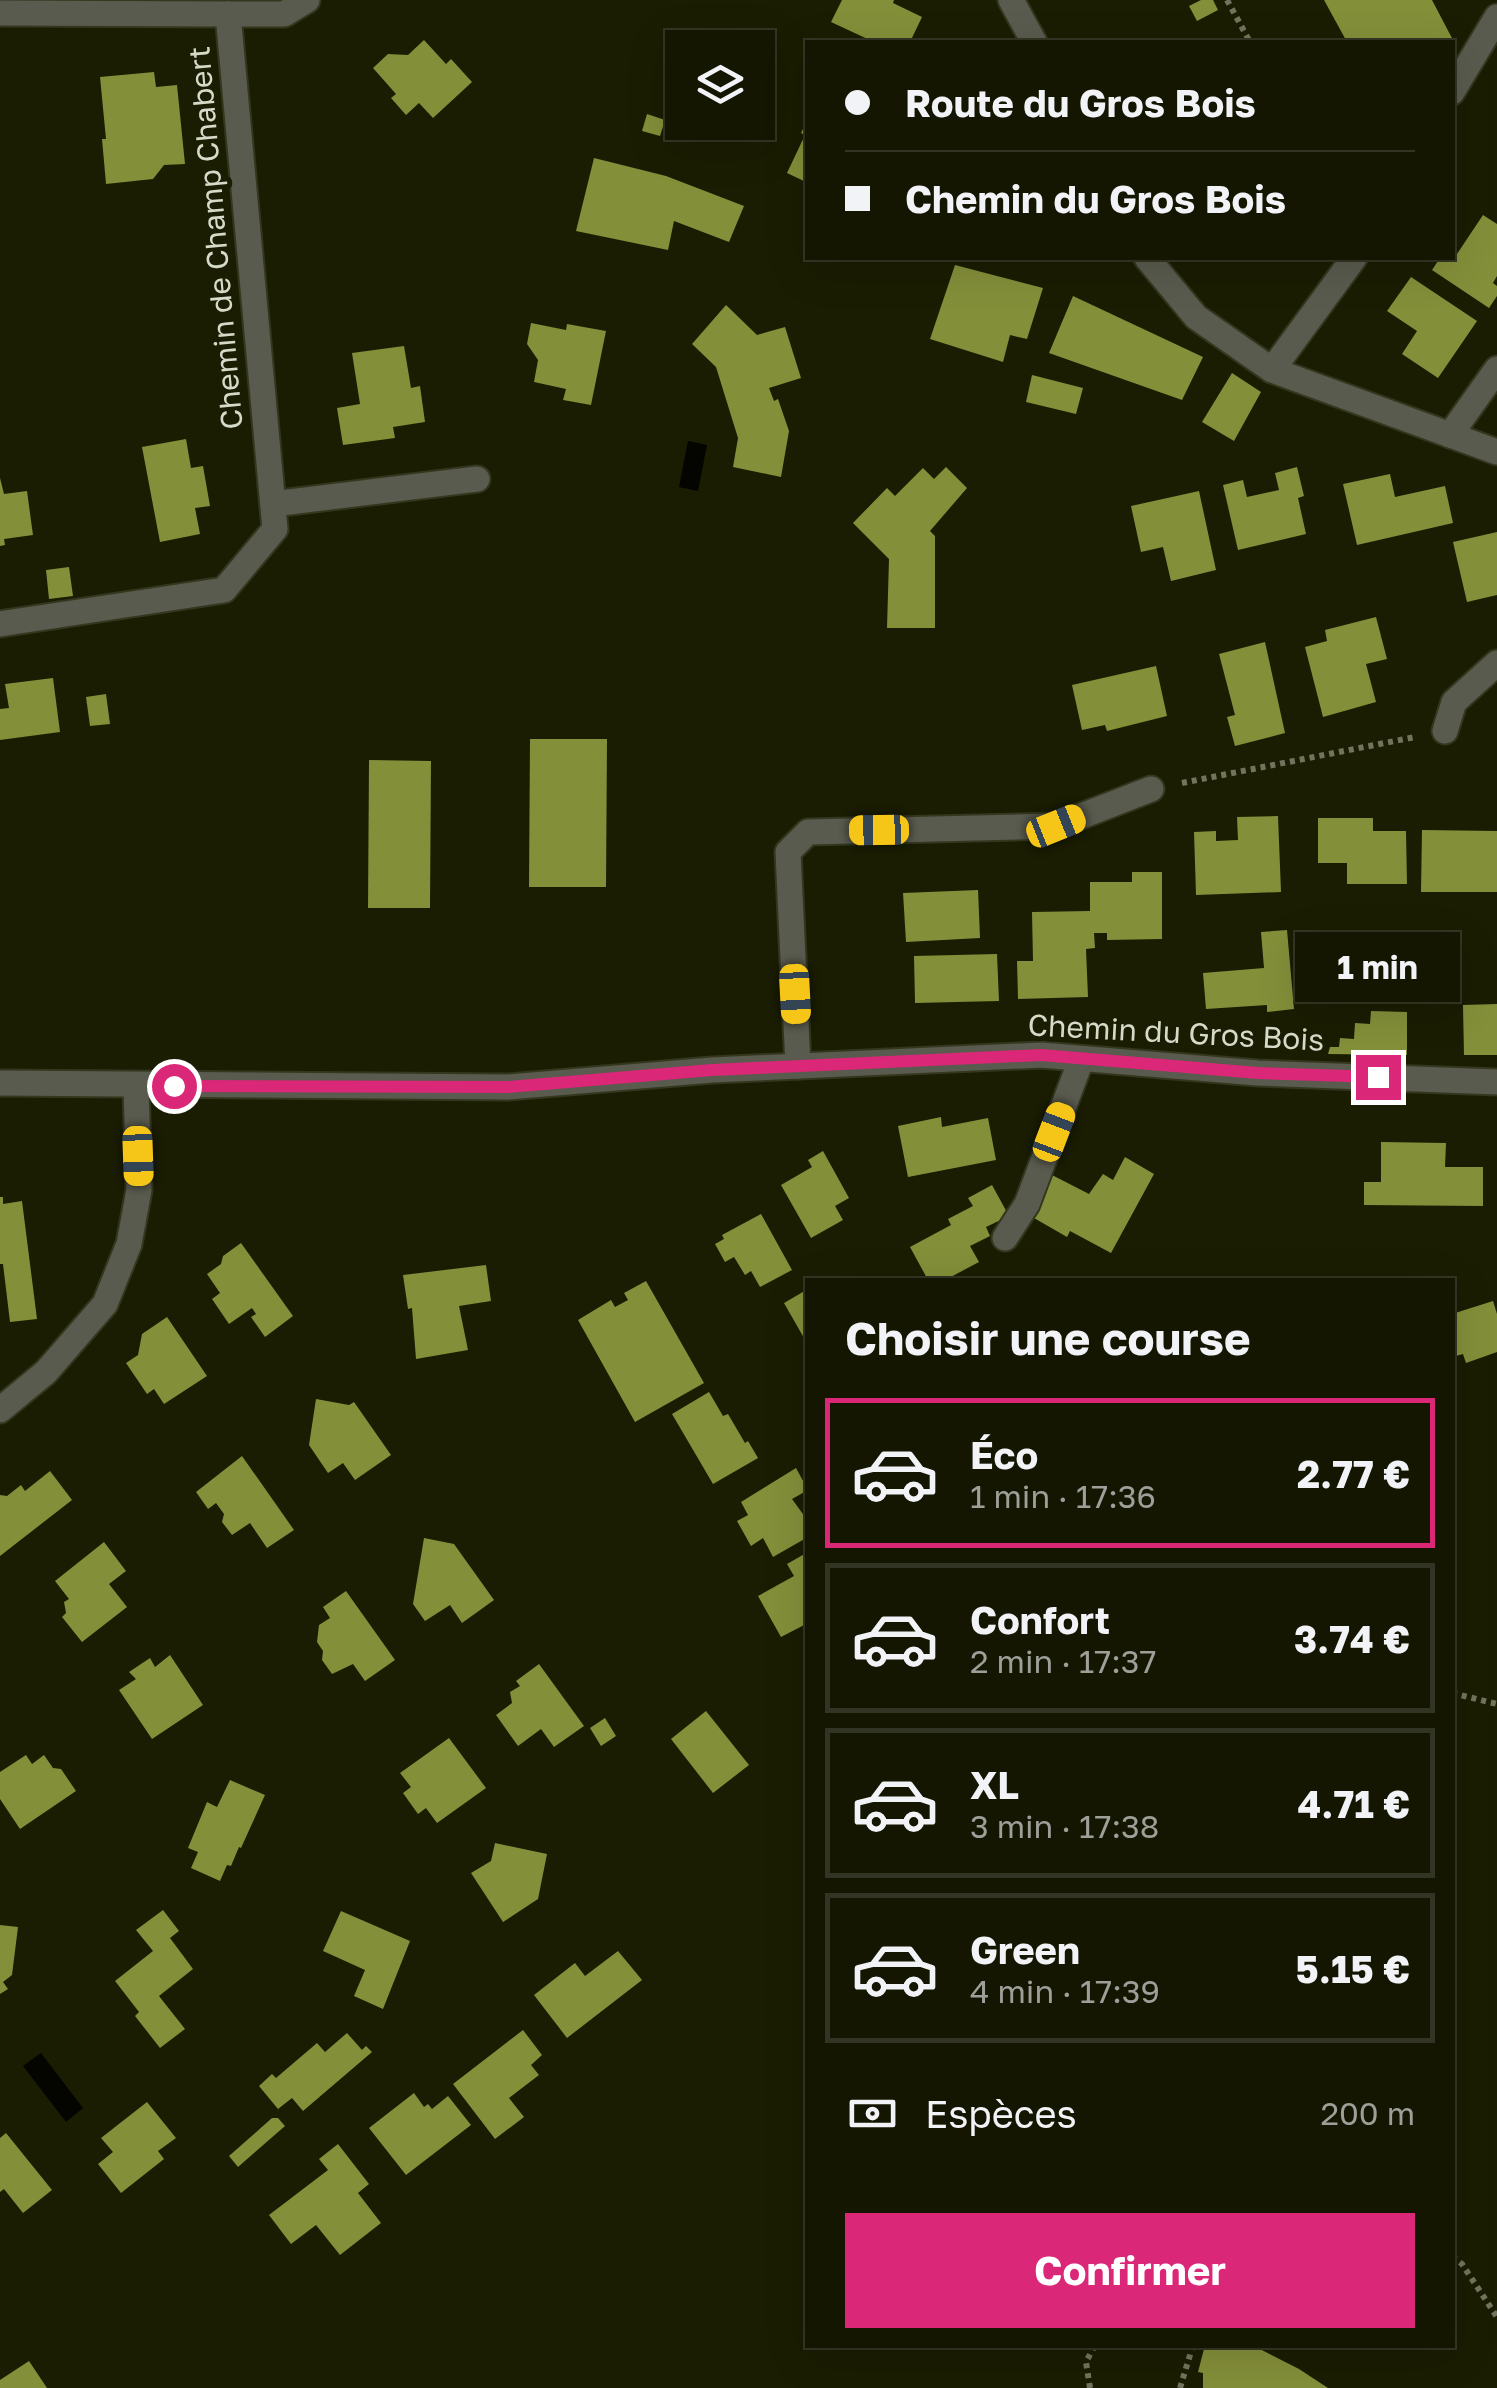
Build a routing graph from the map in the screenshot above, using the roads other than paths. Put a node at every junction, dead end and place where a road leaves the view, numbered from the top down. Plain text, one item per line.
1 (308, 0) edge
2 (1011, 0) edge
3 (0, 13) edge
4 (228, 14) junction
5 (1497, 17) edge
6 (1033, 40) edge
7 (1455, 87) edge
8 (1150, 260) edge
9 (1353, 260) edge
10 (1497, 369) edge
11 (1272, 370) junction
12 (1450, 435) junction
13 (1497, 452) edge
14 (477, 479) dead end
15 (273, 504) junction
16 (0, 624) edge
17 (1497, 663) edge
18 (1444, 730) road end
19 (1151, 789) road end
20 (1081, 1060) junction
21 (798, 1066) junction
22 (1497, 1082) edge
23 (0, 1083) edge
24 (136, 1086) junction
25 (1005, 1238) dead end
26 (0, 1410) edge

1 - 4 street
2 - 6 street
3 - 4 street, Chemin de Champ Chabert
4 - 15 street, Chemin de Champ Chabert
5 - 7 street
8 - 11 street
9 - 11 street
10 - 12 street
11 - 12 street
12 - 13 street
14 - 15 street
15 - 16 street, Chemin de Champ Chabert
17 - 18 street
19 - 21 street
20 - 21 street, Chemin du Gros Bois
20 - 22 street, Chemin du Gros Bois
20 - 25 street
21 - 24 street, Chemin du Gros Bois
23 - 24 street, Chemin du Gros Bois
24 - 26 street

